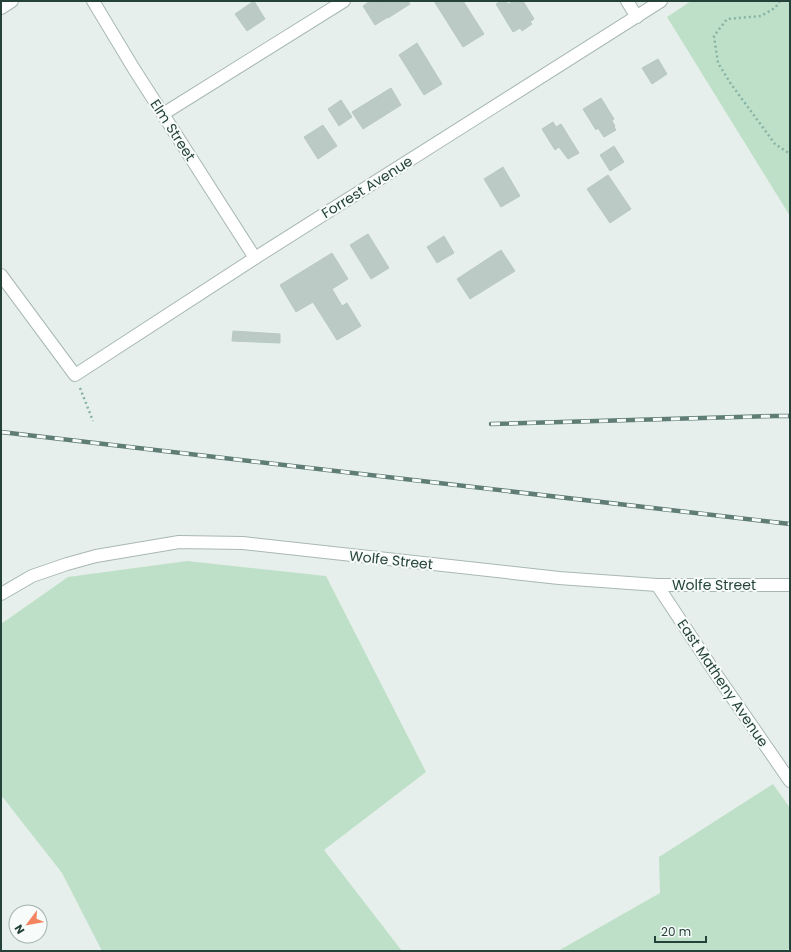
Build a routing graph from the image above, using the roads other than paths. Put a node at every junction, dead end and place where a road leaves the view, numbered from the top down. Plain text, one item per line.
1 (12, 1) edge
2 (93, 1) edge
3 (344, 1) edge
4 (627, 1) edge
5 (661, 1) edge
6 (1, 8) edge
7 (637, 16) junction
8 (163, 114) junction
9 (255, 258) junction
10 (1, 275) edge
11 (657, 585) junction
12 (790, 585) edge
13 (1, 594) edge
14 (790, 781) edge

1 - 6 street
2 - 8 street, Elm Street
3 - 8 street
4 - 7 street
5 - 7 street, Forrest Avenue
7 - 9 street, Forrest Avenue
8 - 9 street, Elm Street
9 - 10 street, Forrest Avenue
11 - 12 street, Wolfe Street
11 - 13 street, Wolfe Street
11 - 14 street, East Matheny Avenue

